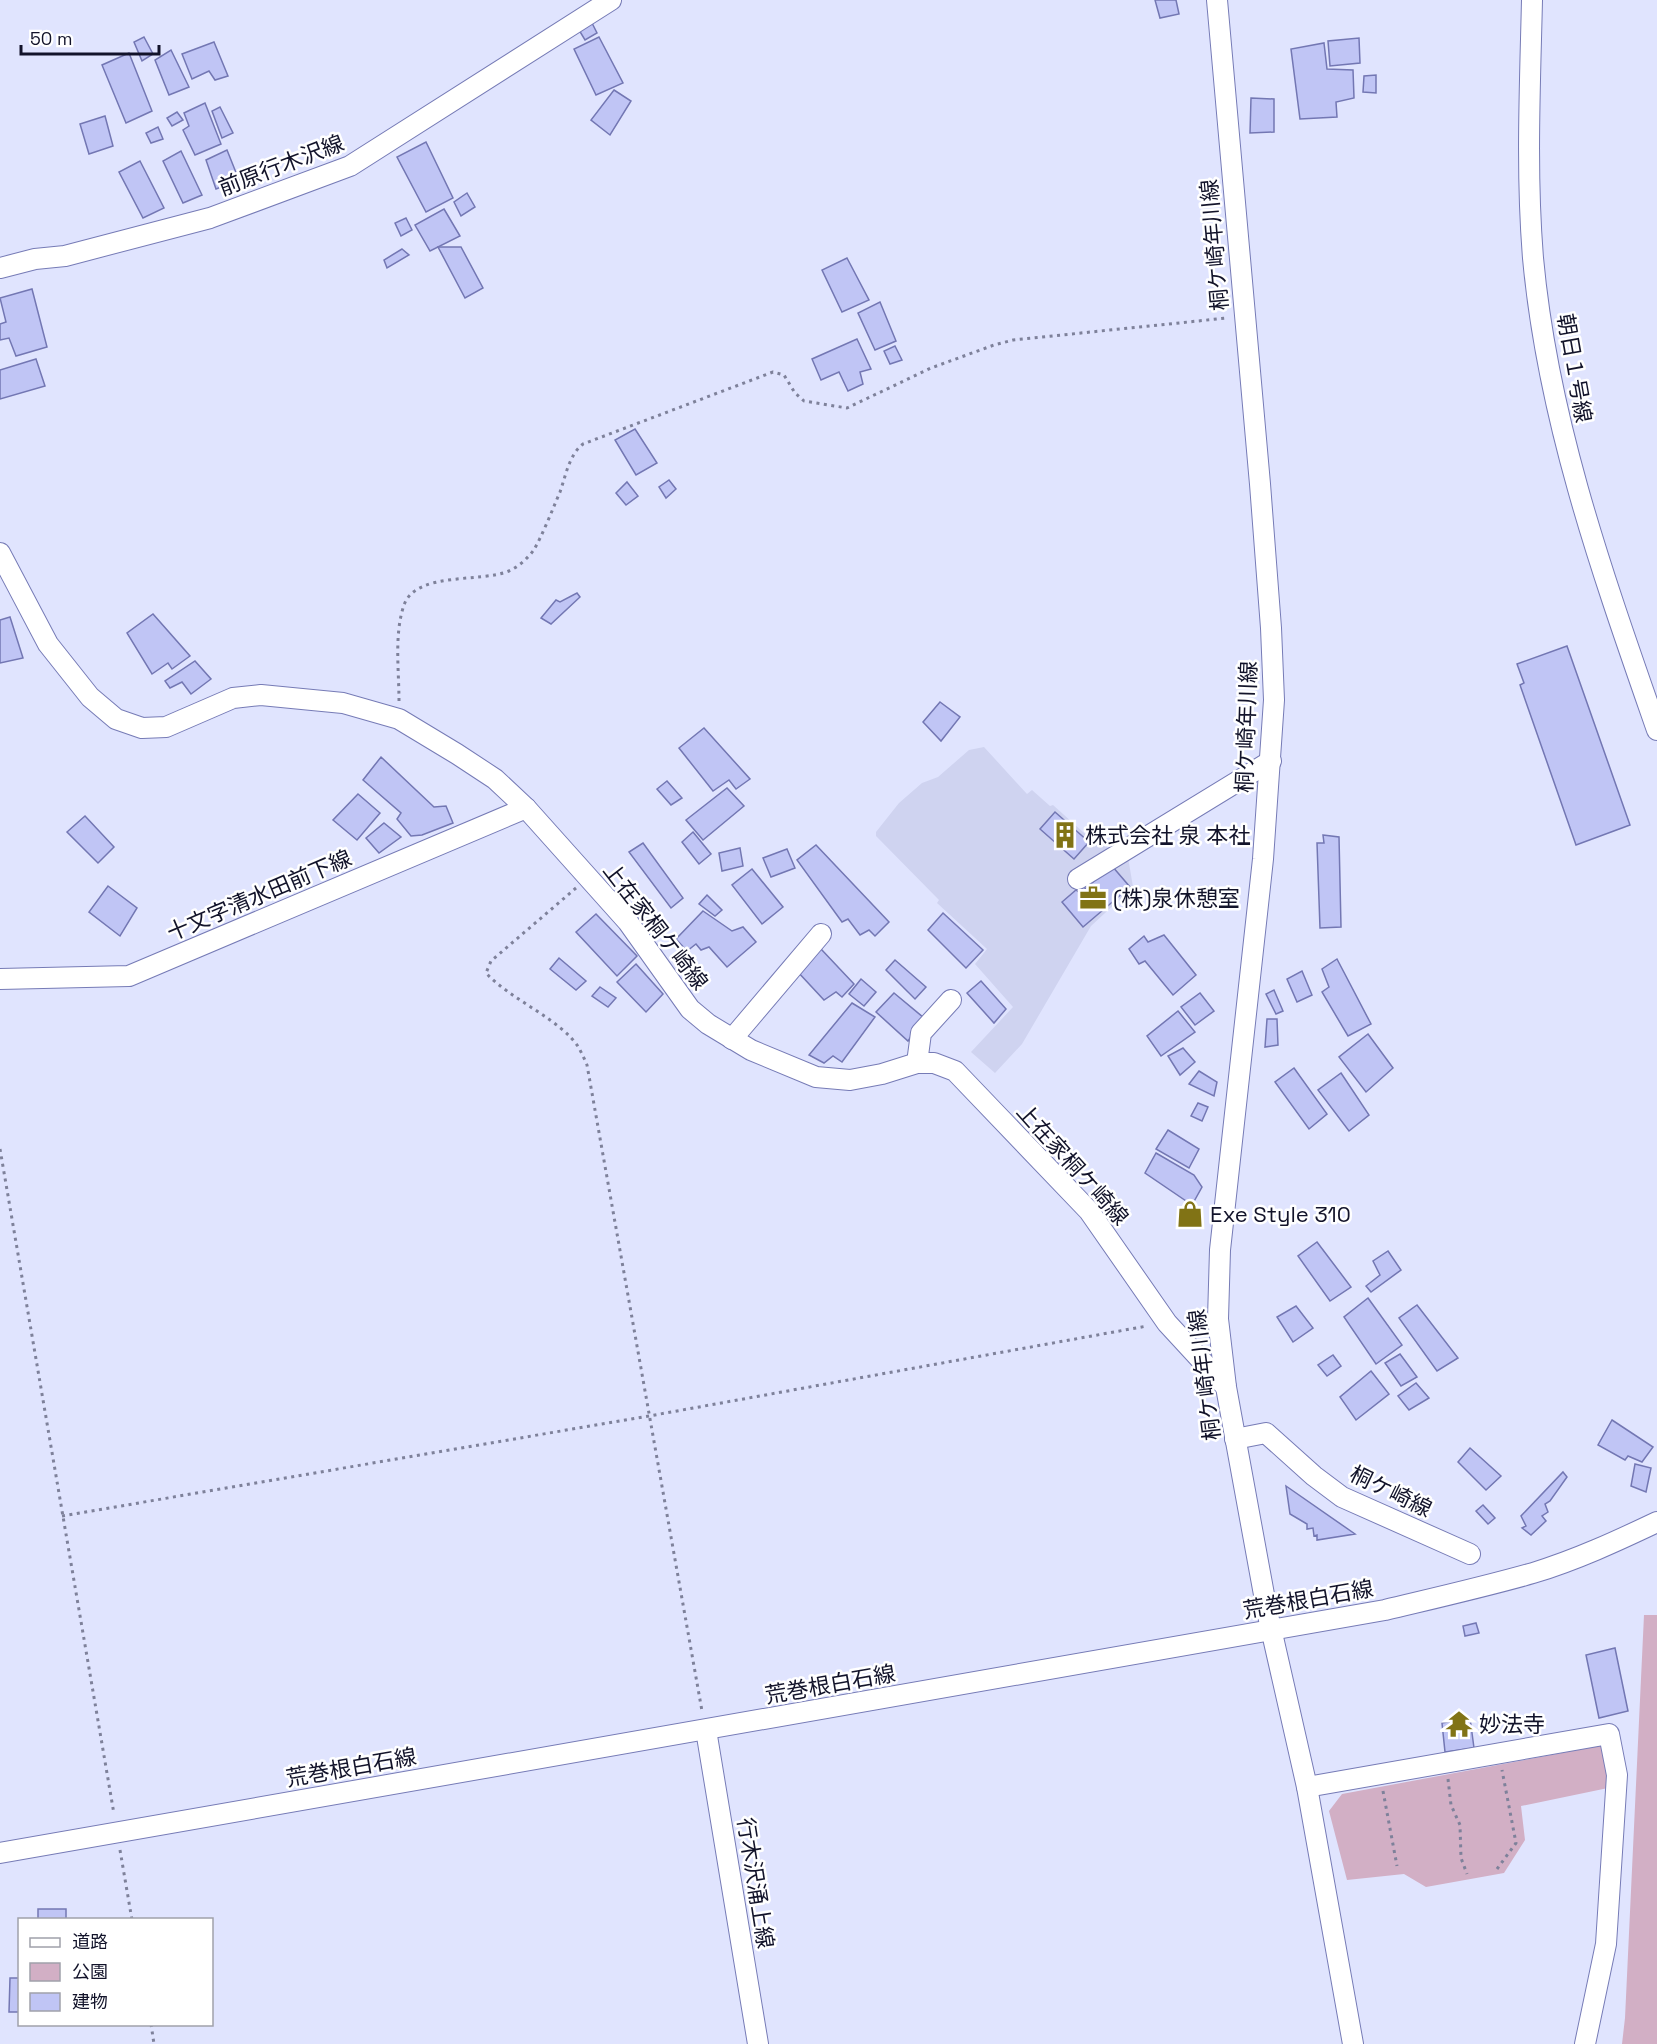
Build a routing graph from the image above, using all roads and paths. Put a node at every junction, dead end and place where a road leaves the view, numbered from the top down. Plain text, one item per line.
1 (612, 0) edge
2 (1217, 0) edge
3 (1532, 0) edge
4 (0, 267) edge
5 (1244, 317) junction
6 (0, 553) edge
7 (399, 719) junction
8 (1657, 730) edge
9 (1271, 761) junction
10 (526, 808) junction
11 (588, 877) junction
12 (1078, 879) dead end
13 (822, 934) dead end
14 (0, 979) edge
15 (951, 1000) dead end
16 (732, 1039) junction
17 (917, 1063) junction
18 (0, 1149) edge
19 (1167, 1323) junction
20 (1226, 1387) junction
21 (649, 1416) junction
22 (1235, 1439) junction
23 (62, 1516) junction
24 (1657, 1522) edge
25 (1470, 1554) dead end
26 (1271, 1630) junction
27 (706, 1730) junction
28 (1499, 1754) junction
29 (1444, 1763) junction
30 (1380, 1774) junction
31 (1308, 1787) junction
32 (117, 1833) junction
33 (0, 1853) edge
34 (1397, 1866) dead end
35 (1497, 1869) dead end
36 (1467, 1874) dead end
37 (132, 1918) edge
38 (150, 2026) edge
39 (154, 2044) edge
40 (758, 2044) edge
41 (1353, 2044) edge
42 (1586, 2044) edge

1 - 4 street, 前原行木沢線
2 - 5 street, 桐ケ崎年川線
3 - 8 street, 朝日１号線
5 - 7 path
5 - 9 street, 桐ケ崎年川線
6 - 7 street, 上在家桐ケ崎線
7 - 10 street, 上在家桐ケ崎線
9 - 12 street
9 - 20 street, 桐ケ崎年川線
10 - 11 street, 上在家桐ケ崎線
10 - 14 street, 十文字清水田前下線
11 - 16 street, 上在家桐ケ崎線
11 - 21 path
13 - 16 street
15 - 17 street
16 - 17 street, 上在家桐ケ崎線
17 - 19 street, 上在家桐ケ崎線
18 - 23 path
19 - 20 street, 上在家桐ケ崎線
19 - 21 path
20 - 22 street, 桐ケ崎年川線
21 - 23 path
21 - 27 path
22 - 25 street, 桐ケ崎線
22 - 26 street, 桐ケ崎年川線
23 - 32 path
24 - 26 street, 荒巻根白石線
26 - 27 street, 荒巻根白石線
26 - 31 street, 桐ケ崎年川線
27 - 32 street, 荒巻根白石線
27 - 40 street, 行木沢涌上線
28 - 29 street
28 - 35 path
28 - 42 street
29 - 30 street
29 - 36 path
30 - 31 street
30 - 34 path
31 - 41 street, 桐ケ崎年川線
32 - 33 street, 荒巻根白石線
32 - 37 path
38 - 39 path

